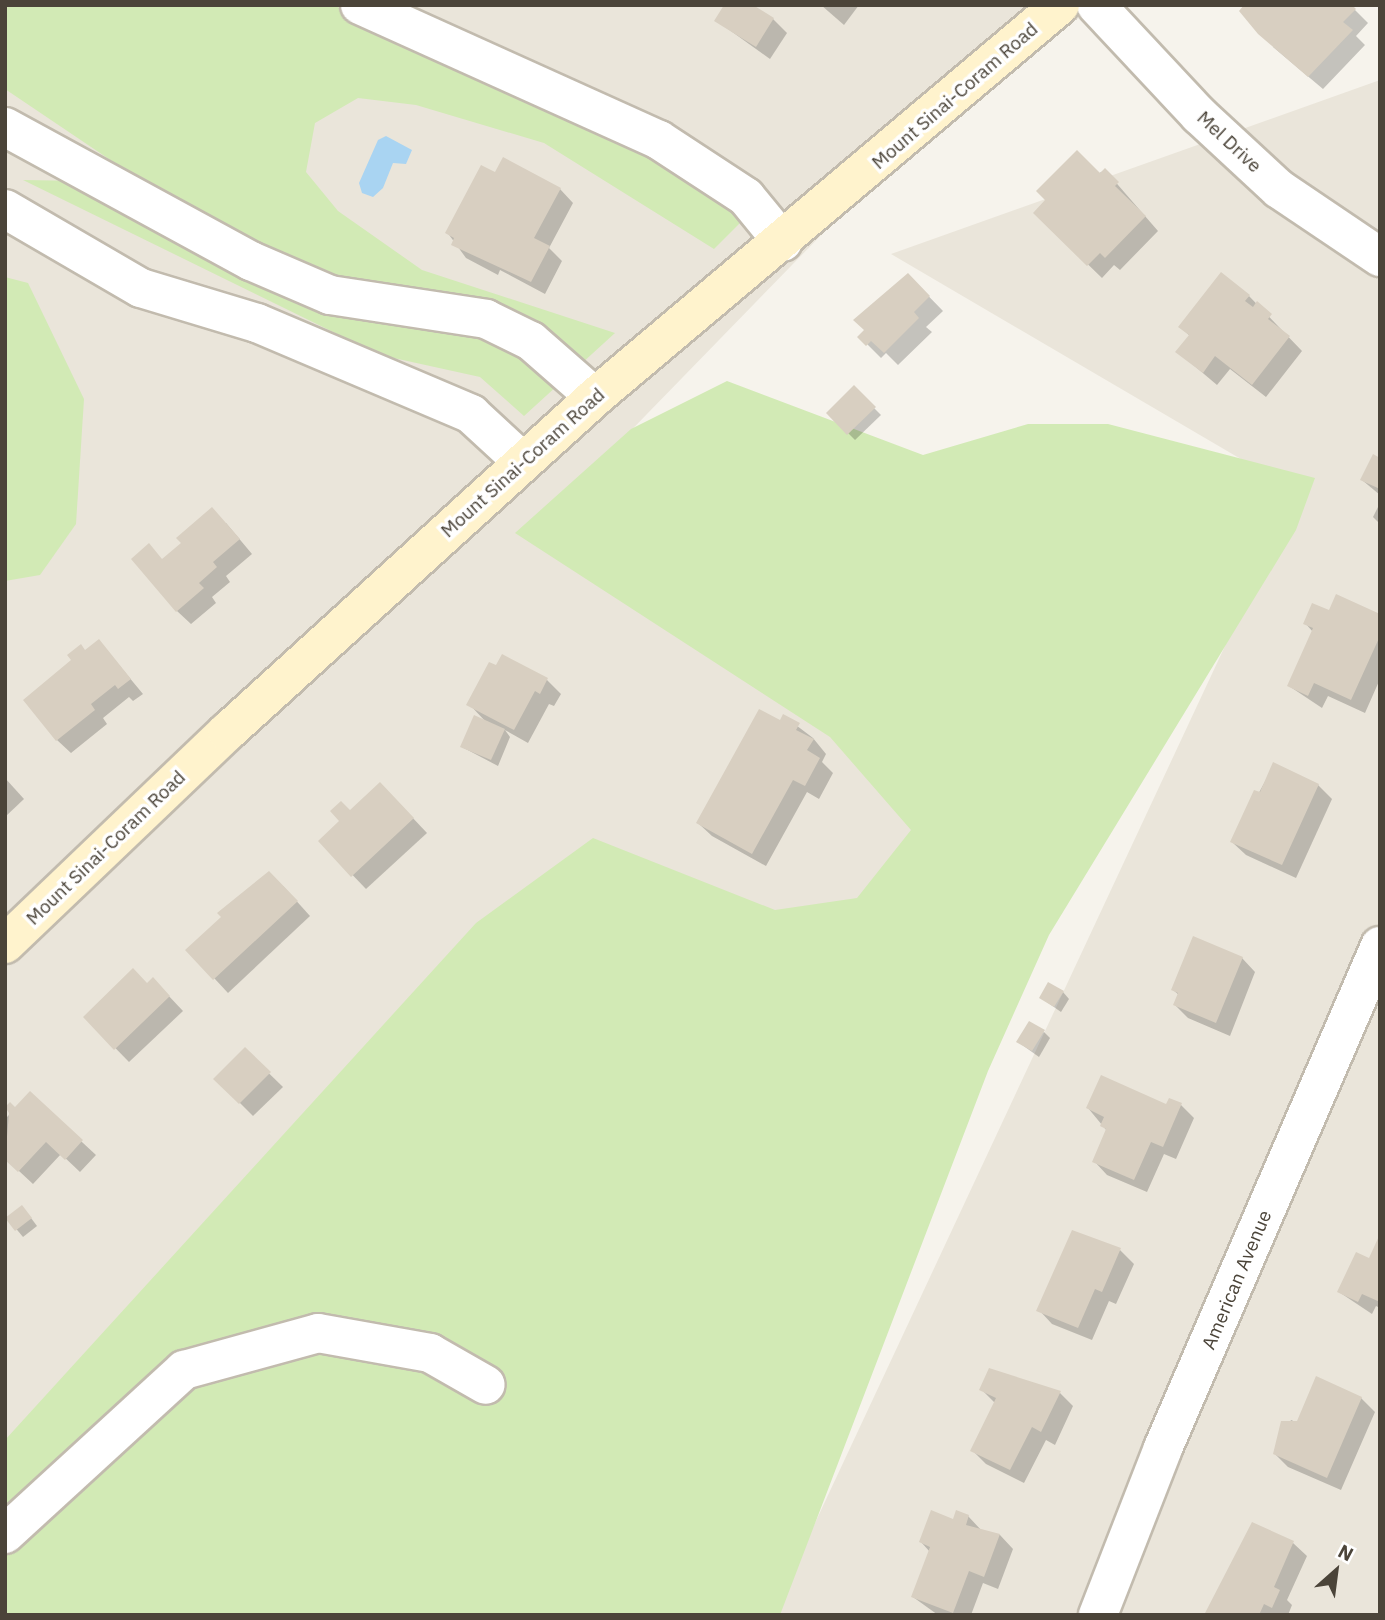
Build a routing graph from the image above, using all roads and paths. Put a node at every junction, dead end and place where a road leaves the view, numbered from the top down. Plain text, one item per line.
1 (360, 5) edge
2 (1060, 5) edge
3 (1096, 5) edge
4 (5, 127) edge
5 (5, 209) edge
6 (783, 242) junction
7 (1380, 257) edge
8 (595, 397) junction
9 (523, 462) junction
10 (5, 944) edge
11 (1380, 946) edge
12 (486, 1385) dead end
13 (5, 1534) edge
14 (1098, 1615) edge

1 - 6 street
2 - 6 main road, Mount Sinai-Coram Road
3 - 7 street, Mel Drive
4 - 8 street
5 - 9 street
6 - 8 main road, Mount Sinai-Coram Road
8 - 9 main road, Mount Sinai-Coram Road
9 - 10 main road, Mount Sinai-Coram Road
11 - 14 street, American Avenue
12 - 13 street

